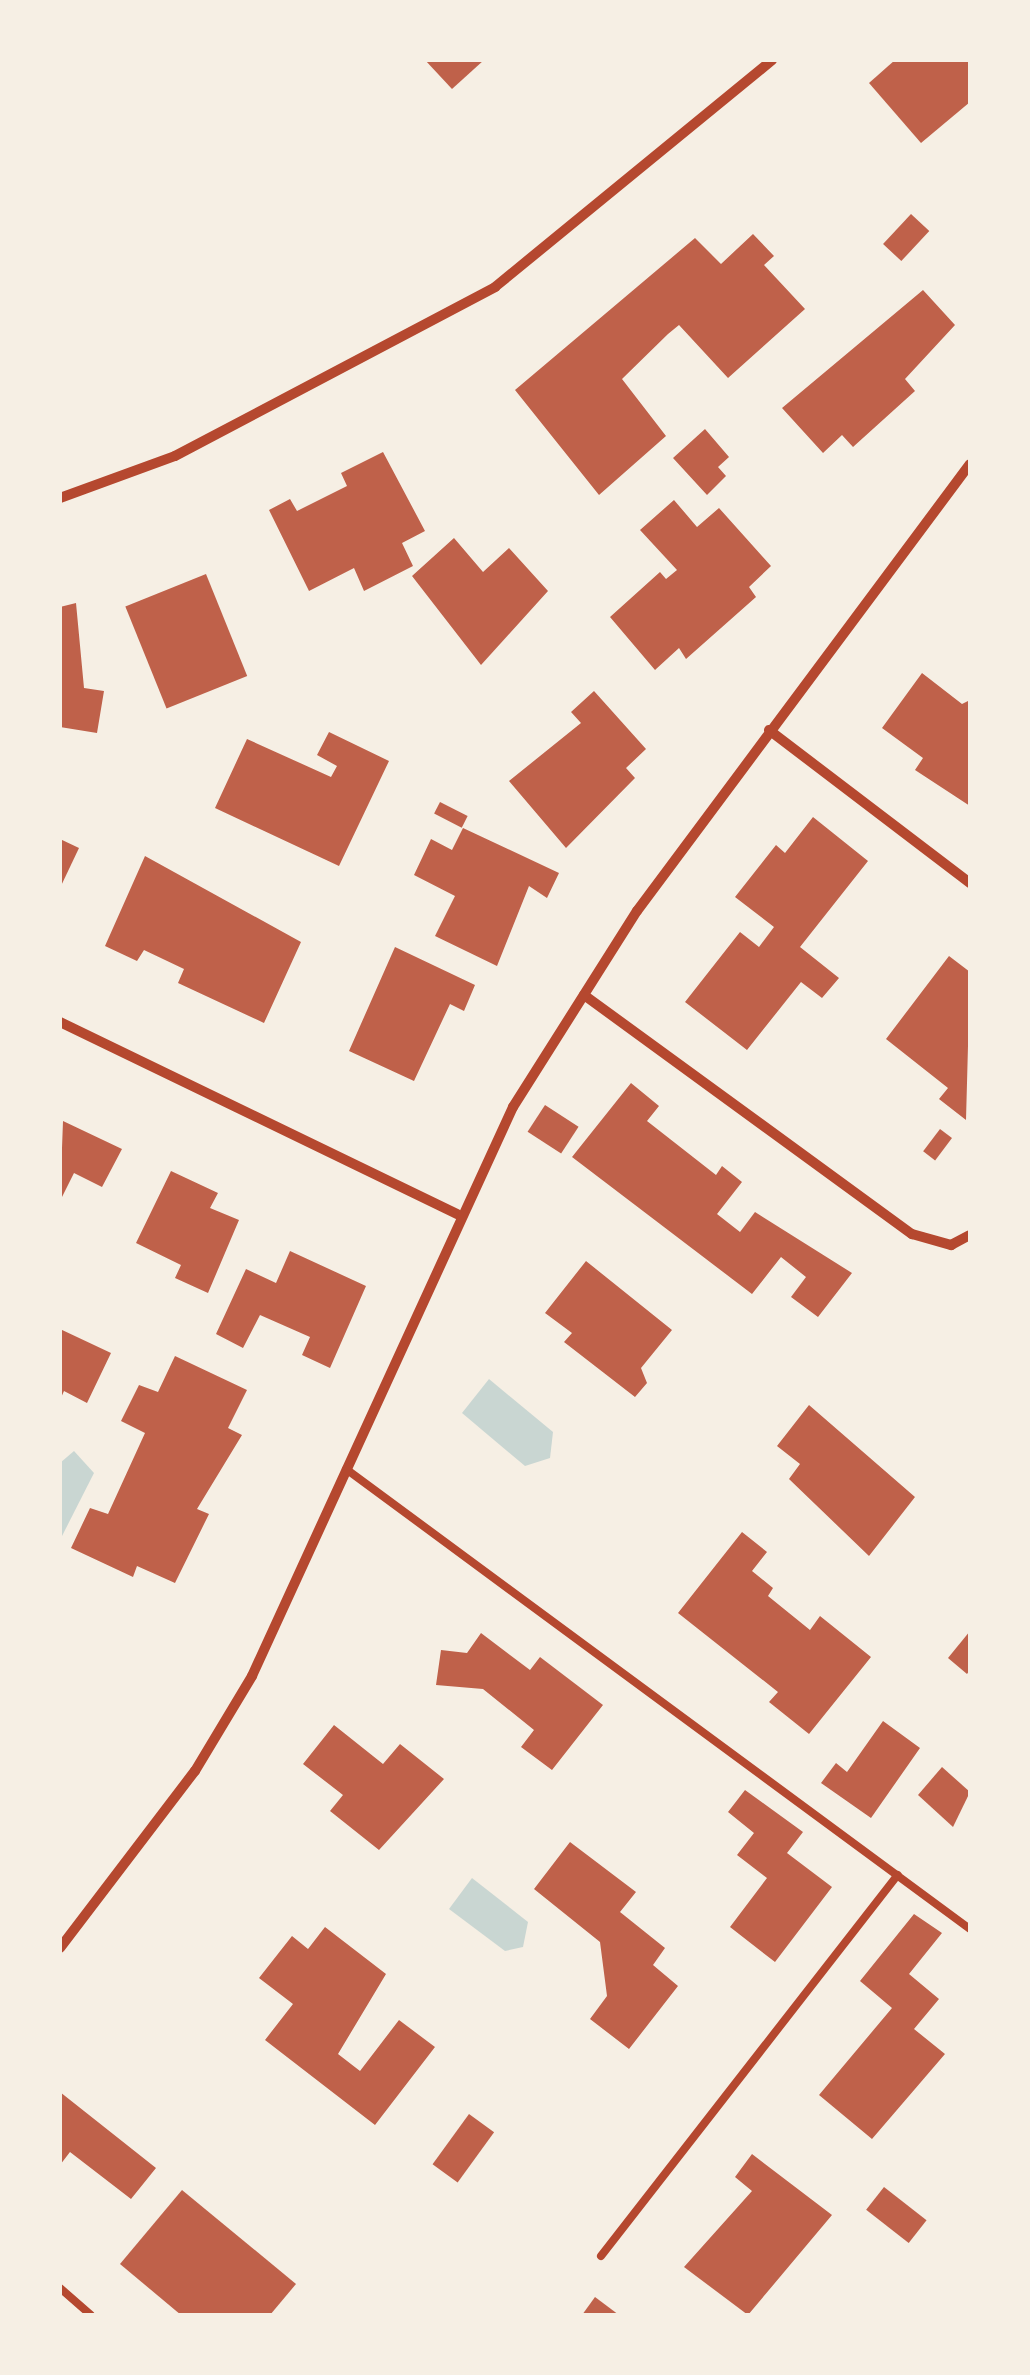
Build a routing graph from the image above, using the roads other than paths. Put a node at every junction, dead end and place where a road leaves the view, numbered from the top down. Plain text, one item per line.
1 (772, 60) edge
2 (970, 464) edge
3 (60, 498) edge
4 (770, 730) junction
5 (970, 883) edge
6 (584, 995) junction
7 (60, 1022) edge
8 (457, 1214) junction
9 (970, 1234) edge
10 (346, 1469) junction
11 (898, 1876) junction
12 (970, 1929) edge
13 (60, 1948) edge
14 (601, 2256) dead end
15 (60, 2288) edge
16 (91, 2315) edge

1 - 3 street
2 - 4 street
4 - 5 street
4 - 6 street
6 - 8 street
6 - 9 street
7 - 8 street
8 - 10 street
10 - 11 lane
10 - 13 street
11 - 12 lane
11 - 14 lane
15 - 16 lane

